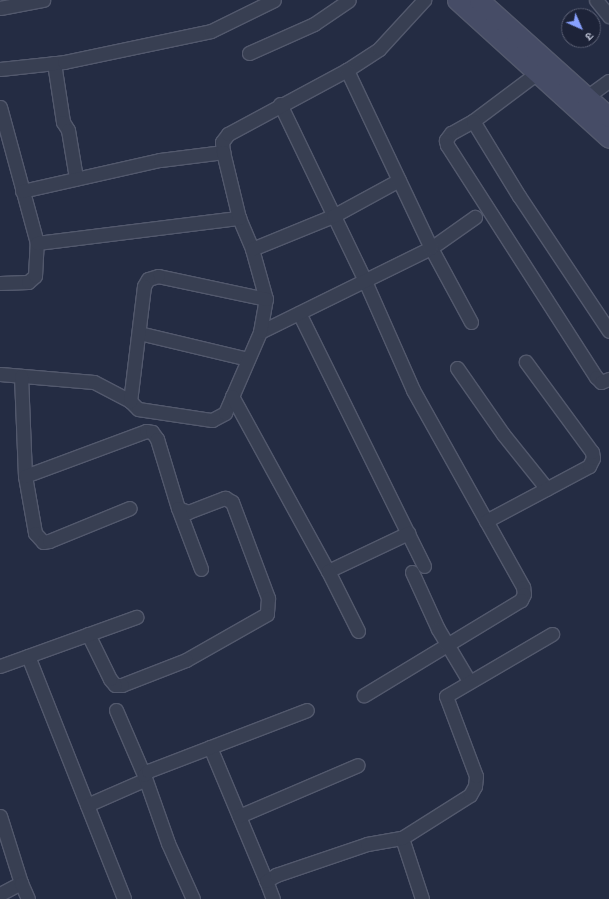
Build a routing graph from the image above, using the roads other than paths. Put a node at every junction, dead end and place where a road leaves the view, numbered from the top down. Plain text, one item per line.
1 (274, 0) edge
2 (349, 0) edge
3 (424, 0) edge
4 (457, 0) edge
5 (479, 0) edge
6 (596, 0) edge
7 (36, 1) edge
8 (0, 8) edge
9 (609, 16) edge
10 (249, 53) dead end
11 (54, 63) junction
12 (0, 69) edge
13 (347, 70) junction
14 (537, 73) junction
15 (609, 81) edge
16 (580, 101) junction
17 (280, 104) junction
18 (0, 108) edge
19 (609, 117) edge
20 (473, 121) junction
21 (609, 138) edge
22 (224, 152) junction
23 (76, 178) junction
24 (399, 180) junction
25 (22, 190) junction
26 (333, 216) junction
27 (475, 217) dead end
28 (239, 218) junction
29 (38, 243) junction
30 (431, 248) junction
31 (252, 249) junction
32 (365, 281) junction
33 (0, 283) edge
34 (266, 299) junction
35 (299, 313) junction
36 (471, 322) dead end
37 (609, 331) edge
38 (260, 332) junction
39 (139, 333) junction
40 (248, 359) junction
41 (526, 362) dead end
42 (457, 368) dead end
43 (0, 374) edge
44 (21, 376) junction
45 (609, 379) edge
46 (232, 396) junction
47 (130, 401) junction
48 (25, 476) junction
49 (547, 489) junction
50 (130, 508) dead end
51 (178, 508) junction
52 (486, 521) junction
53 (408, 533) junction
54 (424, 566) dead end
55 (201, 569) dead end
56 (328, 571) junction
57 (412, 572) dead end
58 (136, 617) dead end
59 (358, 631) dead end
60 (88, 634) junction
61 (552, 634) dead end
62 (448, 644) junction
63 (28, 656) junction
64 (0, 666) edge
65 (469, 681) junction
66 (364, 695) dead end
67 (116, 710) dead end
68 (307, 710) dead end
69 (210, 747) junction
70 (358, 765) dead end
71 (144, 778) junction
72 (86, 804) junction
73 (0, 816) edge
74 (239, 816) junction
75 (402, 838) junction
76 (4, 845) edge
77 (266, 881) junction
78 (21, 883) junction
79 (0, 894) edge
80 (28, 899) edge
81 (124, 899) edge
82 (193, 899) edge
83 (273, 899) edge
84 (422, 899) edge

1 - 11 street
2 - 10 street
3 - 13 street
4 - 14 main road
5 - 16 main road
6 - 9 street
7 - 8 street
11 - 12 street
11 - 23 street
13 - 17 street
13 - 24 street
14 - 16 main road
14 - 20 street
15 - 16 street
16 - 19 main road
16 - 21 main road
17 - 22 street
17 - 26 street
18 - 25 street
20 - 37 street
20 - 45 street
22 - 23 street
22 - 28 street
23 - 25 street
24 - 26 street
24 - 30 street
25 - 29 street
26 - 31 street
26 - 32 street
27 - 30 street
28 - 29 street
28 - 31 street
29 - 33 street
30 - 32 street
30 - 36 street
31 - 34 street
32 - 35 street
32 - 52 street
34 - 38 street
34 - 39 street
35 - 38 street
35 - 53 street
38 - 40 street
39 - 40 street
39 - 47 street
40 - 46 street
41 - 49 street
42 - 49 street
43 - 44 street
44 - 47 street
44 - 48 street
46 - 47 street
46 - 56 street
48 - 50 street
48 - 51 street
49 - 52 street
51 - 55 street
51 - 60 street
52 - 62 street
53 - 54 street
53 - 56 street
56 - 59 street
57 - 62 street
58 - 60 street
60 - 63 street
61 - 65 street
62 - 65 street
62 - 66 street
63 - 64 street
63 - 72 street
65 - 75 street
67 - 71 street
68 - 69 street
69 - 71 street
69 - 74 street
70 - 74 street
71 - 72 street
71 - 82 street
72 - 81 street
73 - 76 street
74 - 77 street
75 - 77 street
75 - 84 street
76 - 78 street
77 - 83 street
78 - 79 street
78 - 80 street

